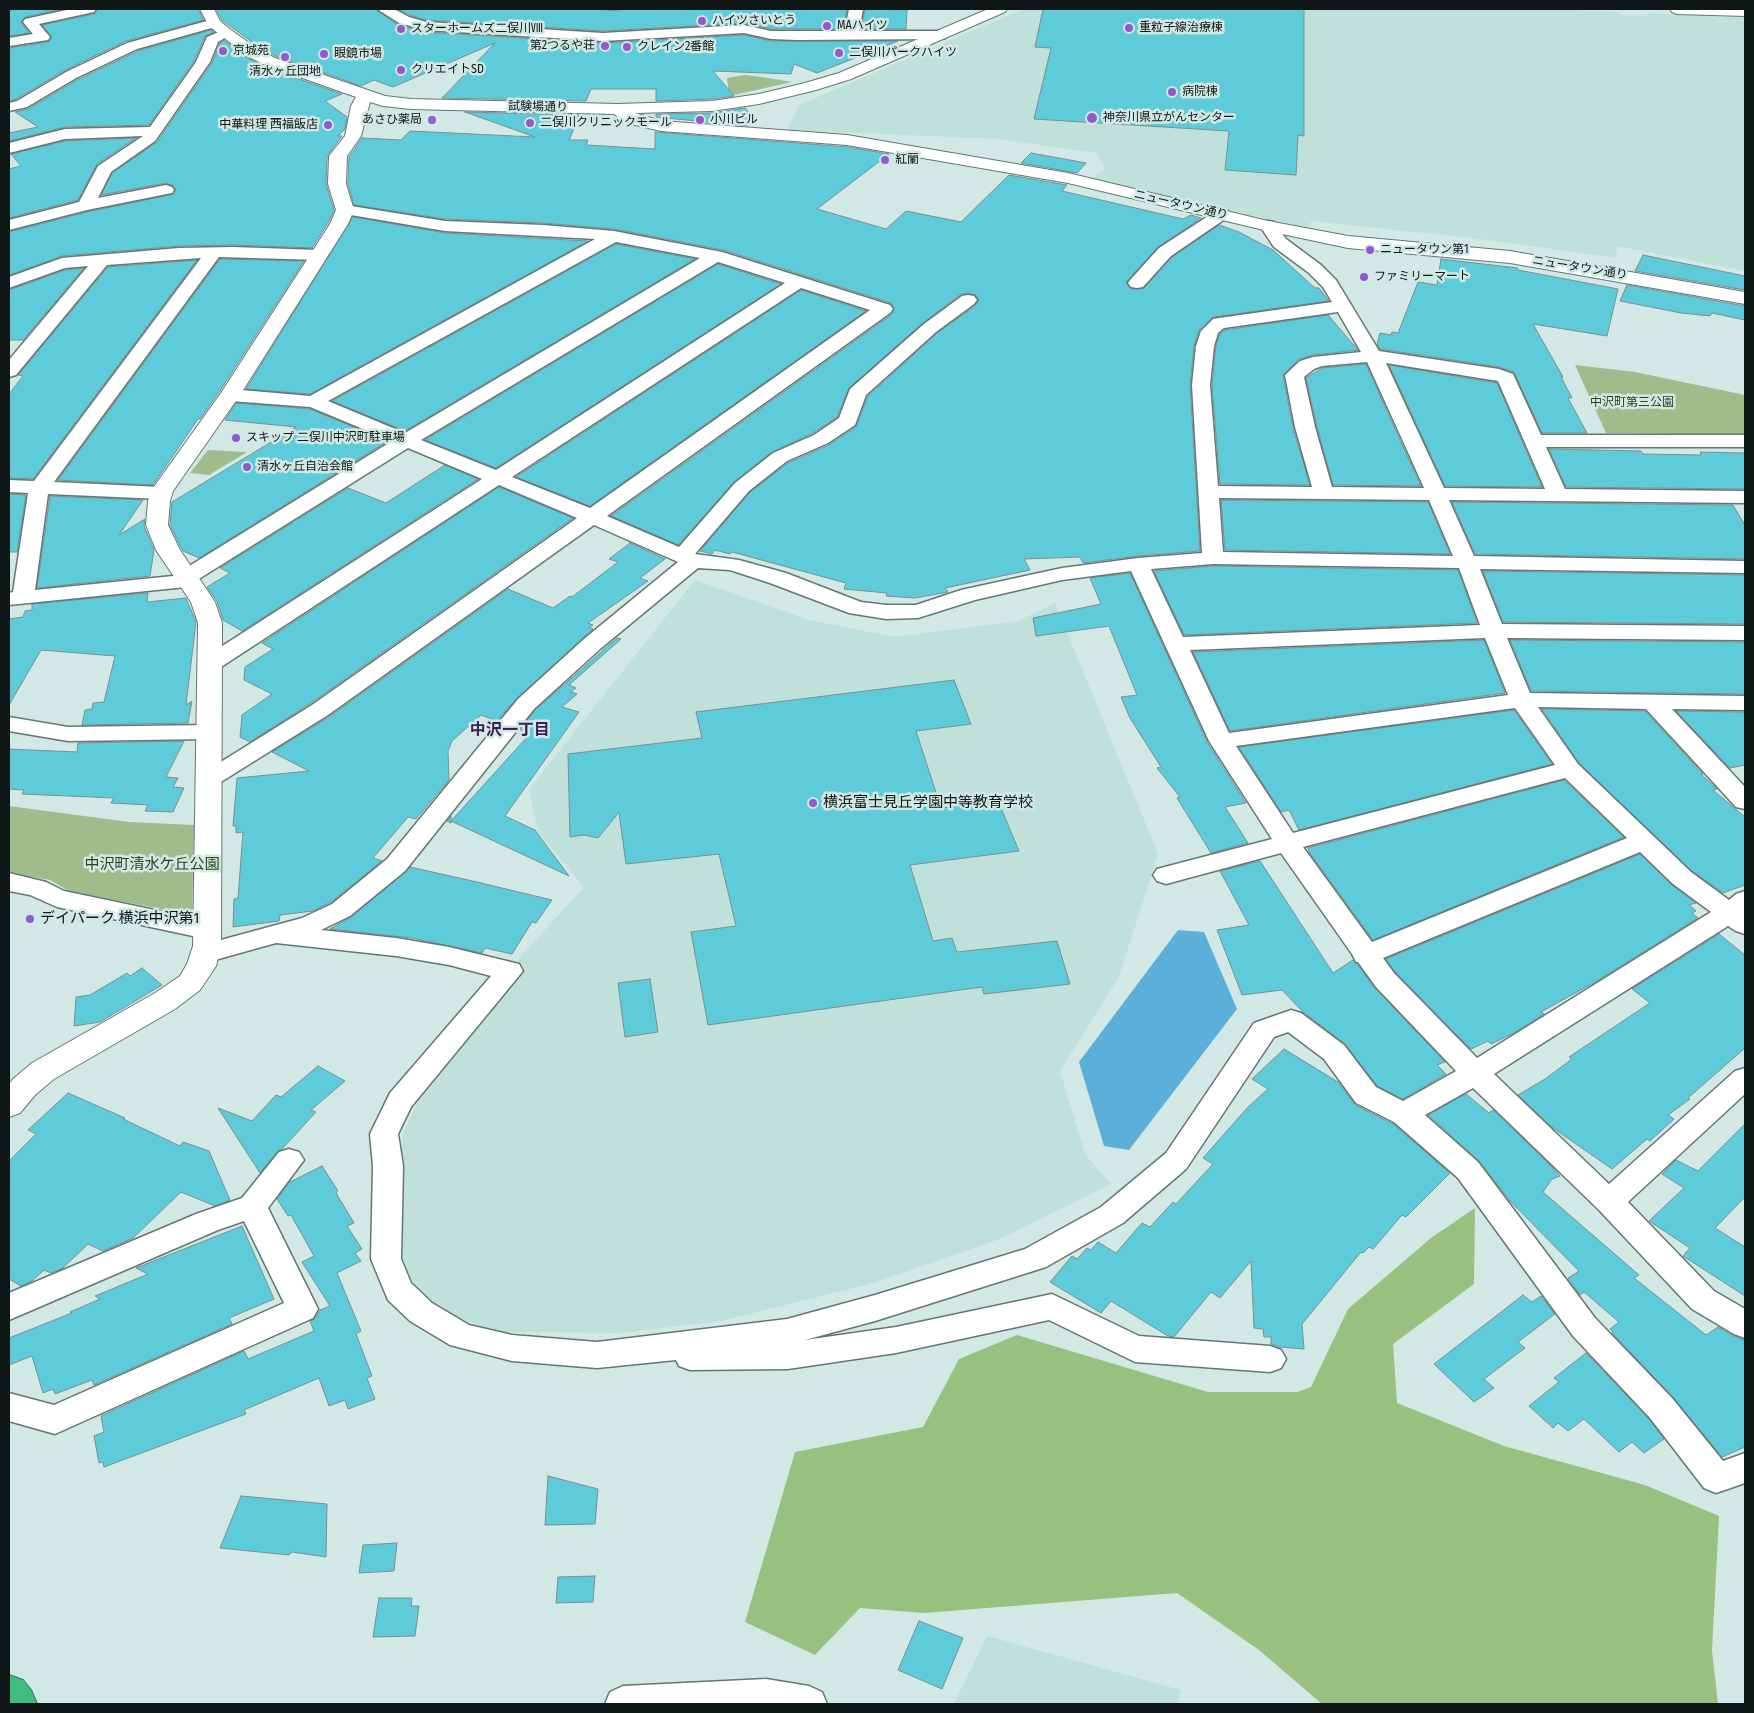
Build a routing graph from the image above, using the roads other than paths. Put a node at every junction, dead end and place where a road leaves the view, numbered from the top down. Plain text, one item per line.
1 (89, 9) edge
2 (384, 9) edge
3 (856, 9) edge
4 (1000, 9) edge
5 (1677, 9) edge
6 (1745, 12) edge
7 (216, 22) edge
8 (852, 34) junction
9 (940, 35) junction
10 (9, 42) edge
11 (365, 96) junction
12 (9, 107) edge
13 (618, 109) junction
14 (154, 132) junction
15 (9, 148) edge
16 (166, 190) dead end
17 (113, 200) junction
18 (86, 205) junction
19 (346, 210) junction
20 (128, 211) dead end
21 (1222, 214) junction
22 (9, 225) edge
23 (1268, 226) junction
24 (614, 236) junction
25 (214, 252) junction
26 (319, 255) junction
27 (716, 256) junction
28 (102, 260) junction
29 (9, 283) edge
30 (797, 283) junction
31 (1136, 283) dead end
32 (1745, 298) edge
33 (968, 300) dead end
34 (1344, 306) junction
35 (1372, 356) junction
36 (9, 371) edge
37 (230, 395) junction
38 (313, 402) junction
39 (407, 440) junction
40 (1535, 441) junction
41 (1745, 441) edge
42 (497, 478) junction
43 (9, 486) edge
44 (39, 488) junction
45 (1210, 492) junction
46 (161, 493) junction
47 (1324, 493) junction
48 (1437, 494) junction
49 (1558, 496) junction
50 (1745, 498) edge
51 (593, 517) junction
52 (1213, 558) junction
53 (688, 559) junction
54 (1467, 563) junction
55 (1138, 564) junction
56 (1745, 567) edge
57 (186, 578) junction
58 (16, 598) edge
59 (1493, 631) junction
60 (1745, 633) edge
61 (1177, 644) junction
62 (210, 664) junction
63 (1521, 700) junction
64 (1653, 702) junction
65 (1745, 703) edge
66 (9, 724) edge
67 (209, 732) junction
68 (1221, 741) junction
69 (1570, 768) junction
70 (208, 780) junction
71 (1745, 801) edge
72 (1643, 841) junction
73 (1287, 844) junction
74 (1166, 875) dead end
75 (9, 882) edge
76 (1740, 913) edge
77 (279, 935) junction
78 (206, 942) junction
79 (1366, 954) junction
80 (1475, 1073) junction
81 (1745, 1078) edge
82 (9, 1105) edge
83 (1404, 1114) junction
84 (289, 1160) dead end
85 (1609, 1202) junction
86 (252, 1206) junction
87 (9, 1307) edge
88 (1745, 1325) edge
89 (597, 1355) junction
90 (1270, 1359) dead end
91 (9, 1407) edge
92 (1745, 1468) edge
93 (9, 1694) edge
94 (17, 1704) edge
95 (623, 1704) edge
96 (809, 1704) edge

1 - 10 street
2 - 8 street
3 - 8 street
4 - 9 street, 試験場通り
5 - 6 street
7 - 11 street, 試験場通り
7 - 12 street
7 - 14 street
8 - 9 street
9 - 13 street, 試験場通り
11 - 13 street, 試験場通り
11 - 19 street
13 - 21 street, ニュータウン通り
14 - 15 street
14 - 18 street
16 - 17 street
17 - 18 street
17 - 20 street
18 - 22 street
19 - 24 street
19 - 26 street
21 - 23 street, ニュータウン通り
21 - 31 street
23 - 32 street, ニュータウン通り
23 - 34 street
24 - 27 street
24 - 38 street
25 - 26 street
25 - 28 street
25 - 44 street
26 - 37 street
27 - 30 street
27 - 39 street
28 - 29 street
28 - 36 street
30 - 42 street
30 - 51 street
33 - 53 street
34 - 35 street
34 - 45 street
35 - 40 street
35 - 47 street
35 - 48 street
37 - 38 street
37 - 46 street
38 - 39 street
39 - 42 street
39 - 57 street
40 - 41 street
40 - 49 street
42 - 51 street
42 - 62 street
43 - 44 street
44 - 46 street
44 - 58 street
45 - 47 street
45 - 52 street
46 - 57 street
47 - 48 street
48 - 49 street
48 - 54 street
49 - 50 street
51 - 53 street
51 - 70 street
52 - 54 street
52 - 55 street
53 - 55 street
53 - 77 street
54 - 56 street
54 - 59 street
55 - 61 street
57 - 58 street
57 - 62 street
59 - 60 street
59 - 61 street
59 - 63 street
61 - 68 street
62 - 67 street
63 - 64 street
63 - 68 street
63 - 69 street
64 - 65 street
64 - 71 street
66 - 67 street
67 - 70 street
68 - 73 street
69 - 72 street
69 - 73 street
70 - 78 street
72 - 76 street
72 - 79 street
73 - 74 street
73 - 79 street
75 - 78 street
76 - 80 street
77 - 78 street
77 - 89 street
78 - 82 street
79 - 80 street
80 - 83 street
80 - 85 street
81 - 85 street
83 - 89 street
83 - 92 street
84 - 86 street
85 - 88 street
86 - 87 street
86 - 91 street
89 - 90 street
93 - 94 highway
95 - 96 street

